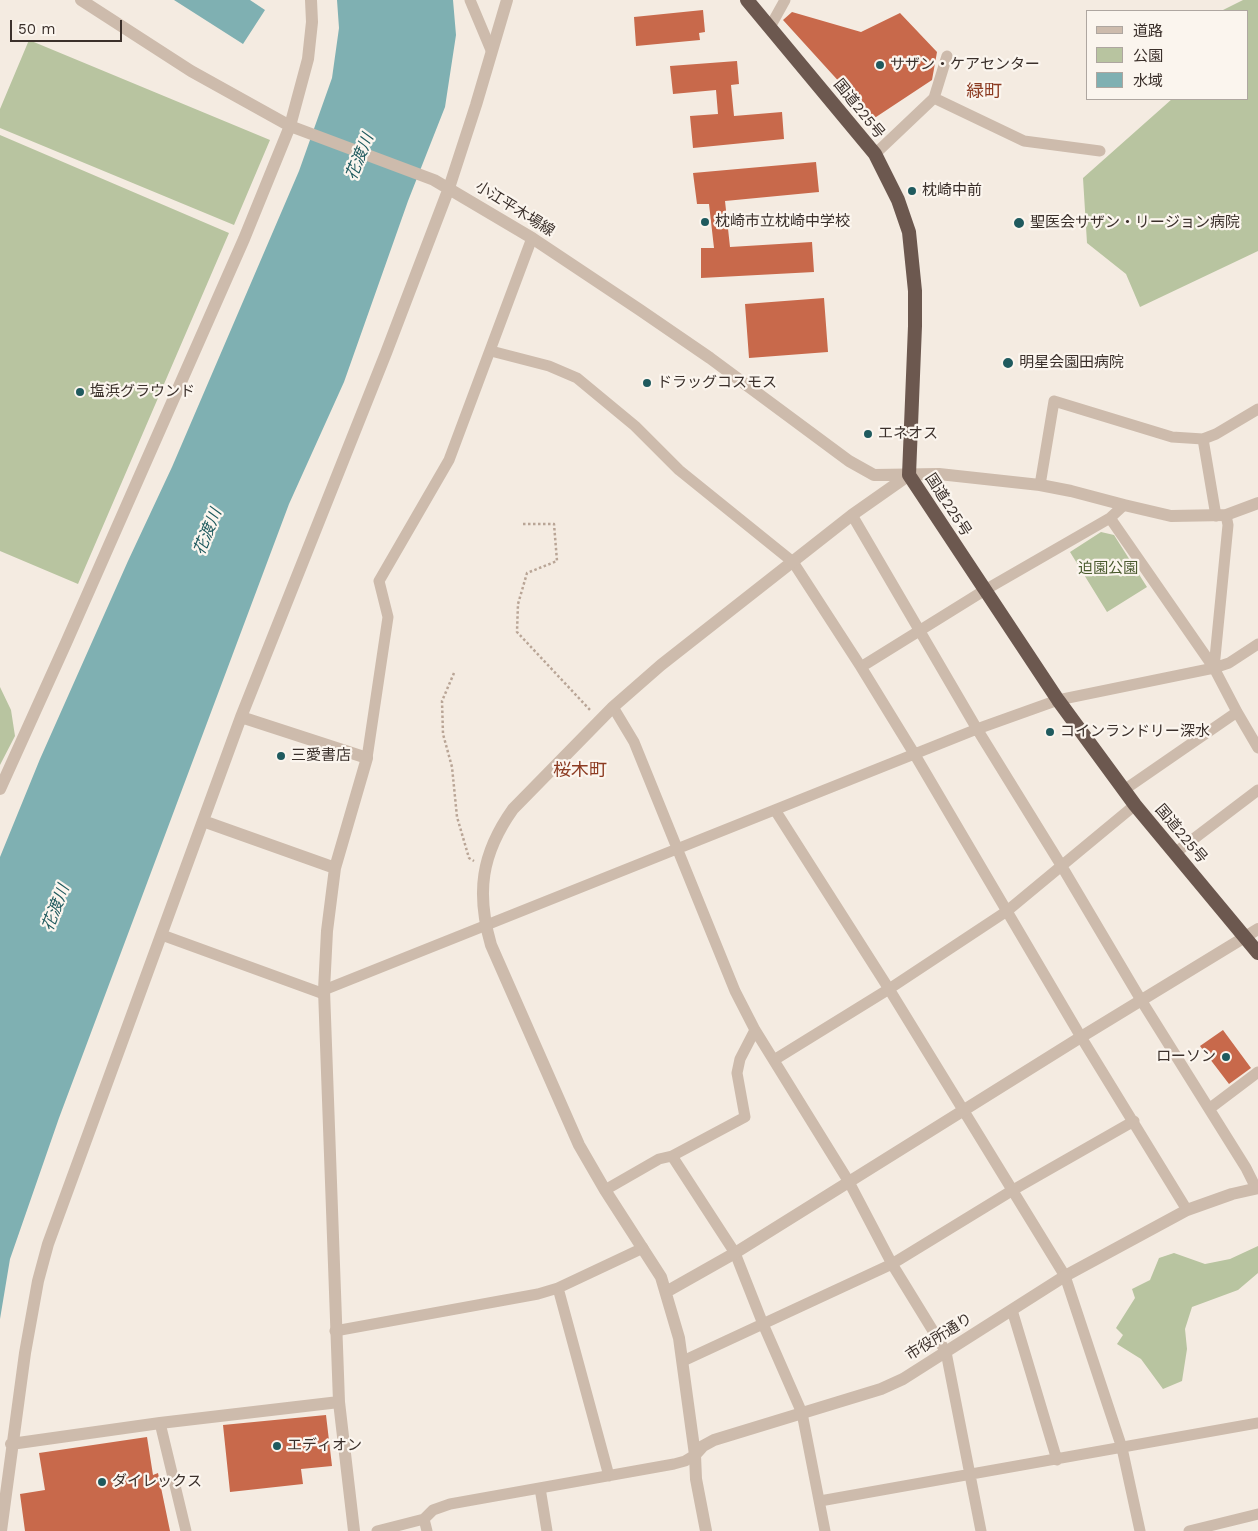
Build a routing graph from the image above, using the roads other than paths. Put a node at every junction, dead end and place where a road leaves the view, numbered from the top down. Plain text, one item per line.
1 (81, 0) edge
2 (310, 0) edge
3 (470, 0) edge
4 (507, 0) edge
5 (747, 0) edge
6 (785, 0) edge
7 (770, 27) junction
8 (491, 50) junction
9 (947, 56) dead end
10 (934, 98) junction
11 (290, 126) junction
12 (1100, 151) dead end
13 (875, 154) junction
14 (448, 188) junction
15 (532, 238) junction
16 (491, 351) junction
17 (1258, 409) edge
18 (1203, 439) junction
19 (909, 475) junction
20 (1040, 485) junction
21 (1258, 503) edge
22 (1124, 506) junction
23 (852, 515) junction
24 (1221, 515) junction
25 (1110, 518) junction
26 (793, 562) junction
27 (985, 590) junction
28 (918, 631) junction
29 (1258, 644) edge
30 (861, 667) junction
31 (1214, 668) junction
32 (1058, 700) junction
33 (613, 707) junction
34 (1237, 712) junction
35 (241, 717) junction
36 (977, 729) junction
37 (1258, 748) edge
38 (915, 755) junction
39 (367, 758) junction
40 (0, 789) edge
41 (1124, 790) junction
42 (1258, 790) edge
43 (1135, 805) junction
44 (775, 810) junction
45 (203, 821) junction
46 (676, 849) junction
47 (1175, 853) junction
48 (1061, 865) junction
49 (335, 868) junction
50 (1007, 911) junction
51 (485, 925) junction
52 (1258, 929) edge
53 (162, 935) junction
54 (1245, 937) junction
55 (1258, 953) edge
56 (889, 989) junction
57 (324, 992) junction
58 (1141, 1000) junction
59 (755, 1030) junction
60 (1081, 1037) junction
61 (774, 1060) junction
62 (1258, 1072) edge
63 (1209, 1109) junction
64 (963, 1111) junction
65 (1134, 1121) junction
66 (672, 1156) junction
67 (848, 1182) junction
68 (1257, 1188) edge
69 (605, 1190) junction
70 (1013, 1190) junction
71 (1187, 1210) junction
72 (643, 1248) junction
73 (735, 1253) junction
74 (892, 1264) junction
75 (1065, 1276) junction
76 (558, 1288) junction
77 (666, 1292) junction
78 (1012, 1310) junction
79 (763, 1324) junction
80 (335, 1331) junction
81 (946, 1352) junction
82 (683, 1361) junction
83 (339, 1402) junction
84 (802, 1413) junction
85 (160, 1423) junction
86 (1258, 1423) edge
87 (11, 1444) junction
88 (1122, 1448) junction
89 (695, 1455) junction
90 (1057, 1460) junction
91 (971, 1475) junction
92 (608, 1476) junction
93 (540, 1488) junction
94 (820, 1501) junction
95 (1258, 1514) edge
96 (424, 1519) junction
97 (1, 1531) edge
98 (186, 1531) edge
99 (354, 1531) edge
100 (377, 1531) edge
101 (426, 1531) edge
102 (547, 1531) edge
103 (706, 1531) edge
104 (825, 1531) edge
105 (981, 1531) edge
106 (1140, 1531) edge
107 (1189, 1531) edge

1 - 11 street, 小江平木場線
2 - 11 street
3 - 8 street
4 - 8 street
5 - 7 highway, 国道225号
6 - 7 street
7 - 13 highway, 国道225号
8 - 14 street
9 - 10 street
10 - 12 street
10 - 13 street
11 - 14 street, 小江平木場線
11 - 40 street
13 - 19 highway, 国道225号
14 - 15 street, 小江平木場線
14 - 35 street
15 - 16 street
15 - 19 street, 小江平木場線
16 - 26 street
16 - 39 street
17 - 18 street
18 - 20 street
18 - 24 street
19 - 20 street, 小江平木場線
19 - 23 street
19 - 27 highway, 国道225号
20 - 22 street, 小江平木場線
21 - 24 street
22 - 24 street, 小江平木場線
22 - 25 street
23 - 26 street
23 - 28 street
24 - 31 street
25 - 27 street
25 - 31 street
26 - 30 street
26 - 33 street
27 - 28 street
27 - 32 highway, 国道225号
28 - 30 street
28 - 36 street
29 - 31 street
30 - 38 street
31 - 32 street
31 - 34 street
32 - 36 street
32 - 41 highway, 国道225号
33 - 46 street
33 - 51 street
34 - 37 street
34 - 41 street
35 - 39 street
35 - 45 street
36 - 38 street
36 - 48 street
38 - 44 street
38 - 50 street
39 - 49 street
41 - 43 highway, 国道225号
42 - 47 street
43 - 47 highway, 国道225号
43 - 48 street
44 - 46 street
44 - 56 street
45 - 49 street
45 - 53 street
46 - 51 street
46 - 59 street
47 - 54 highway, 国道225号
48 - 50 street
48 - 58 street
49 - 57 street
50 - 56 street
50 - 60 street
51 - 57 street
51 - 69 street
52 - 54 street
53 - 57 street
53 - 87 street
54 - 55 highway, 国道225号
54 - 58 street
56 - 61 street
56 - 64 street
57 - 80 street
58 - 60 street
58 - 63 street
59 - 61 street
59 - 66 street
60 - 64 street
60 - 65 street
61 - 67 street
62 - 63 street
63 - 68 street
64 - 67 street
64 - 70 street
65 - 70 street
65 - 71 street
66 - 69 street
66 - 73 street
67 - 73 street
67 - 74 street
68 - 71 street, 市役所通り
69 - 72 street
70 - 74 street
70 - 75 street
71 - 75 street, 市役所通り
72 - 76 street
72 - 77 street
73 - 77 street
73 - 79 street
74 - 79 street
74 - 81 street
75 - 78 street, 市役所通り
75 - 88 street
76 - 80 street
76 - 92 street
77 - 82 street
78 - 81 street, 市役所通り
78 - 90 street
79 - 82 street
79 - 84 street
80 - 83 street
81 - 84 street, 市役所通り
81 - 91 street
82 - 89 street
83 - 85 street
83 - 99 street
84 - 89 street, 市役所通り
84 - 94 street
85 - 87 street
85 - 98 street
86 - 88 street
87 - 97 street
88 - 90 street
88 - 106 street
89 - 92 street
89 - 103 street
90 - 91 street
91 - 94 street
91 - 105 street
92 - 93 street
93 - 96 street
93 - 102 street
94 - 104 street
95 - 107 street
96 - 100 street
96 - 101 street

